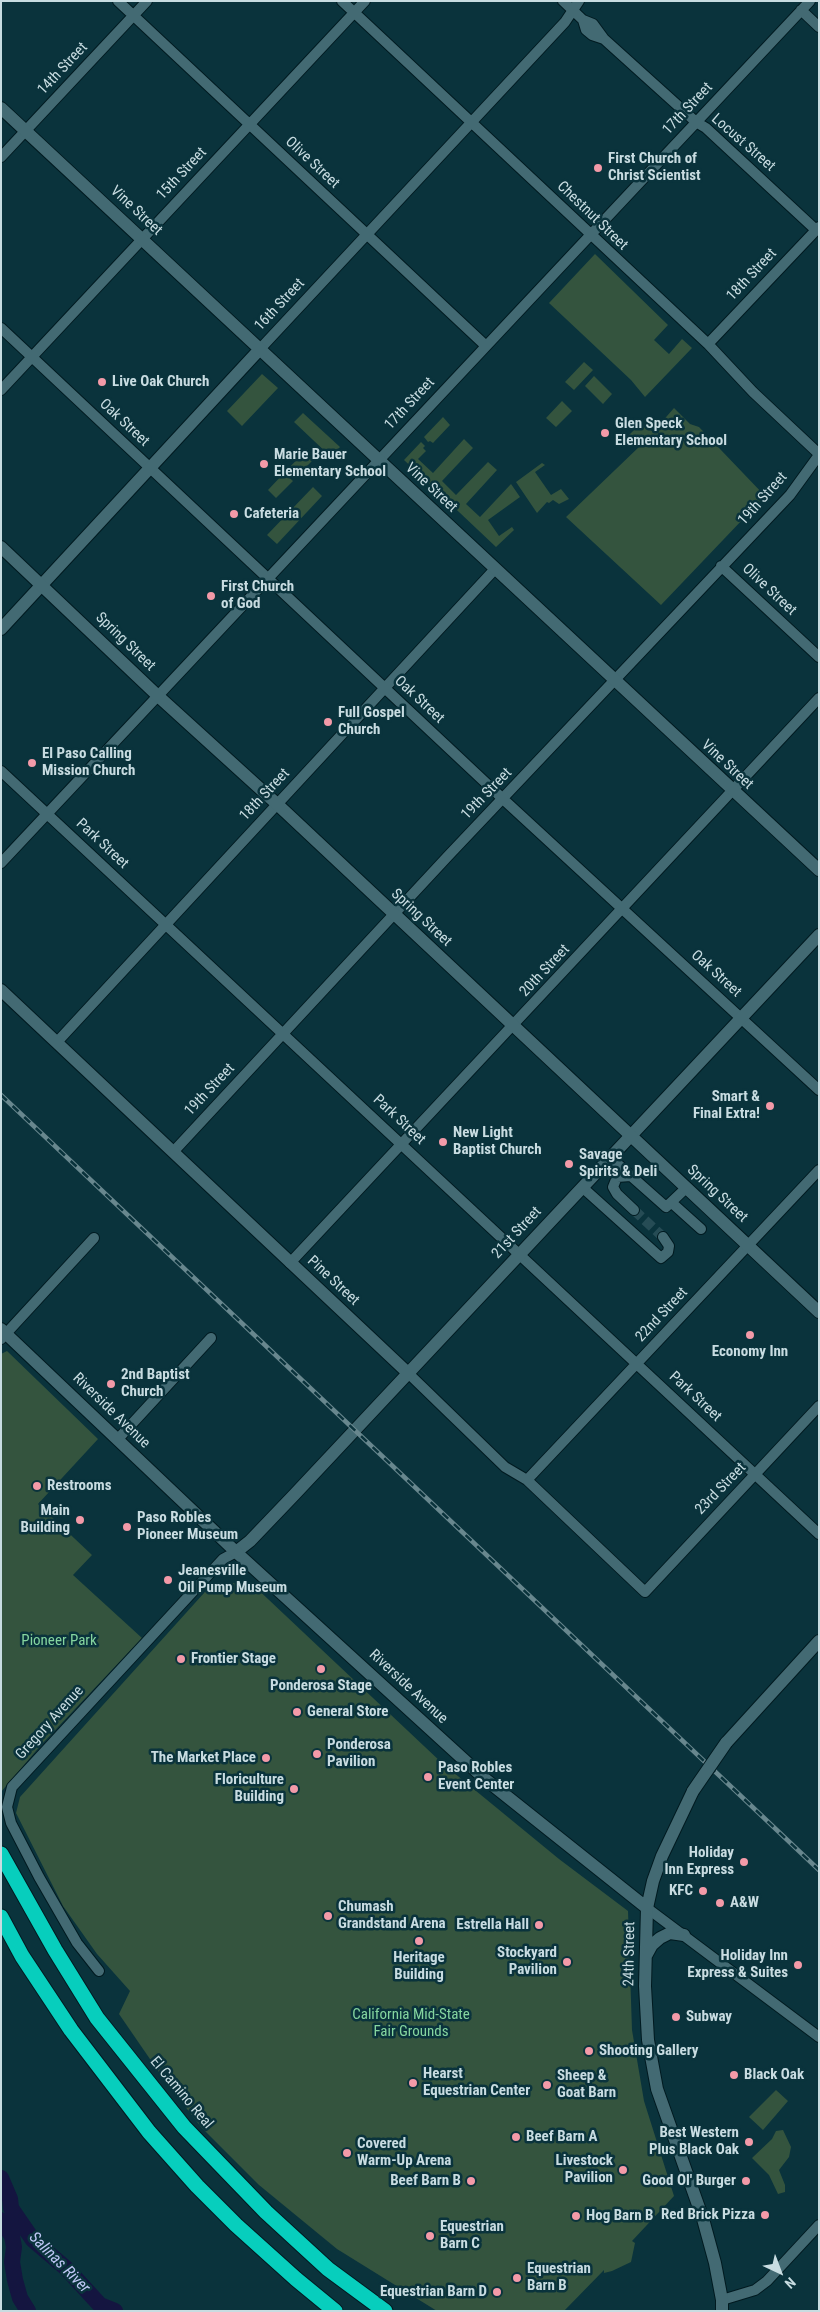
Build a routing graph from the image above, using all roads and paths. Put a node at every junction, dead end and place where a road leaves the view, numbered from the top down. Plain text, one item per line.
1 (118, 1) edge
2 (147, 1) edge
3 (342, 1) edge
4 (365, 1) edge
5 (563, 1) edge
6 (579, 1) edge
7 (810, 1) edge
8 (572, 10) junction
9 (801, 10) junction
10 (354, 13) junction
11 (134, 15) junction
12 (819, 27) edge
13 (1, 108) edge
14 (472, 122) junction
15 (696, 122) junction
16 (250, 124) junction
17 (26, 130) junction
18 (1, 157) edge
19 (817, 228) edge
20 (367, 235) junction
21 (590, 235) junction
22 (142, 239) junction
23 (1, 328) edge
24 (708, 344) junction
25 (486, 346) junction
26 (260, 350) junction
27 (32, 357) junction
28 (1, 390) edge
29 (819, 455) edge
30 (378, 460) junction
31 (150, 468) junction
32 (1, 547) edge
33 (721, 566) junction
34 (495, 569) junction
35 (268, 577) junction
36 (42, 585) junction
37 (1, 629) edge
38 (819, 657) edge
39 (614, 681) junction
40 (385, 688) junction
41 (158, 696) junction
42 (819, 698) edge
43 (1, 770) edge
44 (732, 791) junction
45 (503, 799) junction
46 (277, 804) junction
47 (48, 814) junction
48 (1, 863) edge
49 (819, 870) edge
50 (623, 909) junction
51 (394, 915) junction
52 (166, 924) junction
53 (819, 935) edge
54 (1, 990) edge
55 (741, 1017) junction
56 (513, 1026) junction
57 (283, 1033) junction
58 (58, 1041) junction
59 (819, 1090) edge
60 (630, 1135) junction
61 (403, 1144) junction
62 (174, 1151) junction
63 (610, 1157) junction
64 (819, 1170) edge
65 (632, 1176) junction
66 (582, 1187) junction
67 (686, 1188) junction
68 (672, 1203) junction
69 (634, 1210) tunnel mouth
70 (701, 1229) dead end
71 (663, 1237) dead end
72 (94, 1238) dead end
73 (748, 1246) junction
74 (519, 1255) junction
75 (290, 1263) junction
76 (819, 1312) edge
77 (3, 1334) edge
78 (211, 1338) dead end
79 (637, 1364) junction
80 (408, 1374) junction
81 (819, 1406) edge
82 (118, 1439) junction
83 (756, 1474) junction
84 (527, 1480) junction
85 (819, 1534) edge
86 (236, 1552) junction
87 (645, 1592) joint
88 (819, 1641) edge
89 (1, 1854) edge
90 (648, 1908) junction
91 (1, 1917) edge
92 (684, 1935) junction
93 (645, 1958) junction
94 (99, 1971) dead end
95 (819, 2037) edge
96 (819, 2225) edge
97 (328, 2269) junction
98 (296, 2279) junction
99 (722, 2305) edge
100 (328, 2311) edge
101 (335, 2311) edge
102 (385, 2311) edge
103 (397, 2311) edge

1 - 11 street, Olive Street
2 - 11 street, 14th Street
3 - 10 street, Chestnut Street
4 - 10 street, 15th Street
5 - 8 street, Locust Street
6 - 8 street, 16th Street
7 - 9 street, 17th Street
8 - 14 street, 16th Street
8 - 15 street, Locust Street
9 - 12 street
9 - 15 street, 17th Street
10 - 14 street, Chestnut Street
10 - 16 street, 15th Street
11 - 16 street, Olive Street
11 - 17 street, 14th Street
13 - 17 street, Vine Street
14 - 20 street, 16th Street
14 - 21 street, Chestnut Street
15 - 19 street, Locust Street
15 - 21 street, 17th Street
16 - 20 street, Olive Street
16 - 22 street, 15th Street
17 - 18 street, 14th Street
17 - 22 street, Vine Street
19 - 24 street, 18th Street
20 - 25 street, Olive Street
20 - 26 street, 16th Street
21 - 24 street, Chestnut Street
21 - 25 street, 17th Street
22 - 26 street, Vine Street
22 - 27 street, 15th Street
23 - 27 street, Oak Street
24 - 29 street, Chestnut Street
25 - 30 street, 17th Street
26 - 30 street, Vine Street
26 - 31 street, 16th Street
27 - 28 street, 15th Street
27 - 31 street, Oak Street
29 - 33 street, 19th Street
30 - 34 street, Vine Street
30 - 35 street, 17th Street
31 - 35 street, Oak Street
31 - 36 street, 16th Street
32 - 36 street, Spring Street
33 - 38 street, Olive Street
33 - 39 street, 19th Street
34 - 39 street, Vine Street
34 - 40 street, 18th Street
35 - 40 street, Oak Street
35 - 41 street, 17th Street
36 - 37 street, 16th Street
36 - 41 street, Spring Street
39 - 44 street, Vine Street
39 - 45 street, 19th Street
40 - 45 street, Oak Street
40 - 46 street, 18th Street
41 - 46 street, Spring Street
41 - 47 street, 17th Street
42 - 44 street, 20th Street
43 - 47 street, Park Street
44 - 49 street, Vine Street
44 - 50 street, 20th Street
45 - 50 street, Oak Street
45 - 51 street, 19th Street
46 - 51 street, Spring Street
46 - 52 street, 18th Street
47 - 48 street, 17th Street
47 - 52 street, Park Street
50 - 55 street, Oak Street
50 - 56 street, 20th Street
51 - 56 street, Spring Street
51 - 57 street, 19th Street
52 - 57 street, Park Street
52 - 58 street, 18th Street
53 - 55 street, 21st Street
54 - 58 street, Pine Street
55 - 59 street, Oak Street
55 - 60 street, 21st Street
56 - 60 street, Spring Street
56 - 61 street, 20th Street
57 - 61 street, Park Street
57 - 62 street, 19th Street
58 - 62 street, Pine Street
60 - 63 street, 21st Street
60 - 67 street, Spring Street
61 - 74 street, Park Street
61 - 75 street, 20th Street
62 - 75 street, Pine Street
63 - 65 street
63 - 66 street, 21st Street
64 - 73 street, 22nd Street
65 - 68 street
65 - 69 street
66 - 71 street
66 - 74 street, 21st Street
67 - 68 street
67 - 73 street, Spring Street
68 - 70 street
72 - 77 street
73 - 76 street, Spring Street
73 - 79 street, 22nd Street
74 - 79 street, Park Street
74 - 80 street, 21st Street
75 - 80 street, Pine Street
77 - 82 street, Riverside Avenue
78 - 82 street
79 - 83 street, Park Street
79 - 84 street, 22nd Street
80 - 84 street, Pine Street
80 - 86 street, 21st Street
81 - 83 street, 23rd Street
82 - 86 street, Riverside Avenue
83 - 85 street, Park Street
83 - 87 street, 23rd Street
84 - 87 street, Pine Street
86 - 90 street, Riverside Avenue
86 - 94 street, Gregory Avenue
88 - 90 street, 24th Street, bridge
89 - 97 highway, El Camino Real
90 - 92 street, Riverside Avenue
90 - 93 street, 24th Street
91 - 98 highway
92 - 93 street
92 - 95 street, Riverside Avenue
93 - 99 street, 24th Street
96 - 99 street
97 - 102 highway, El Camino Real
97 - 103 highway
98 - 100 highway
98 - 101 highway

